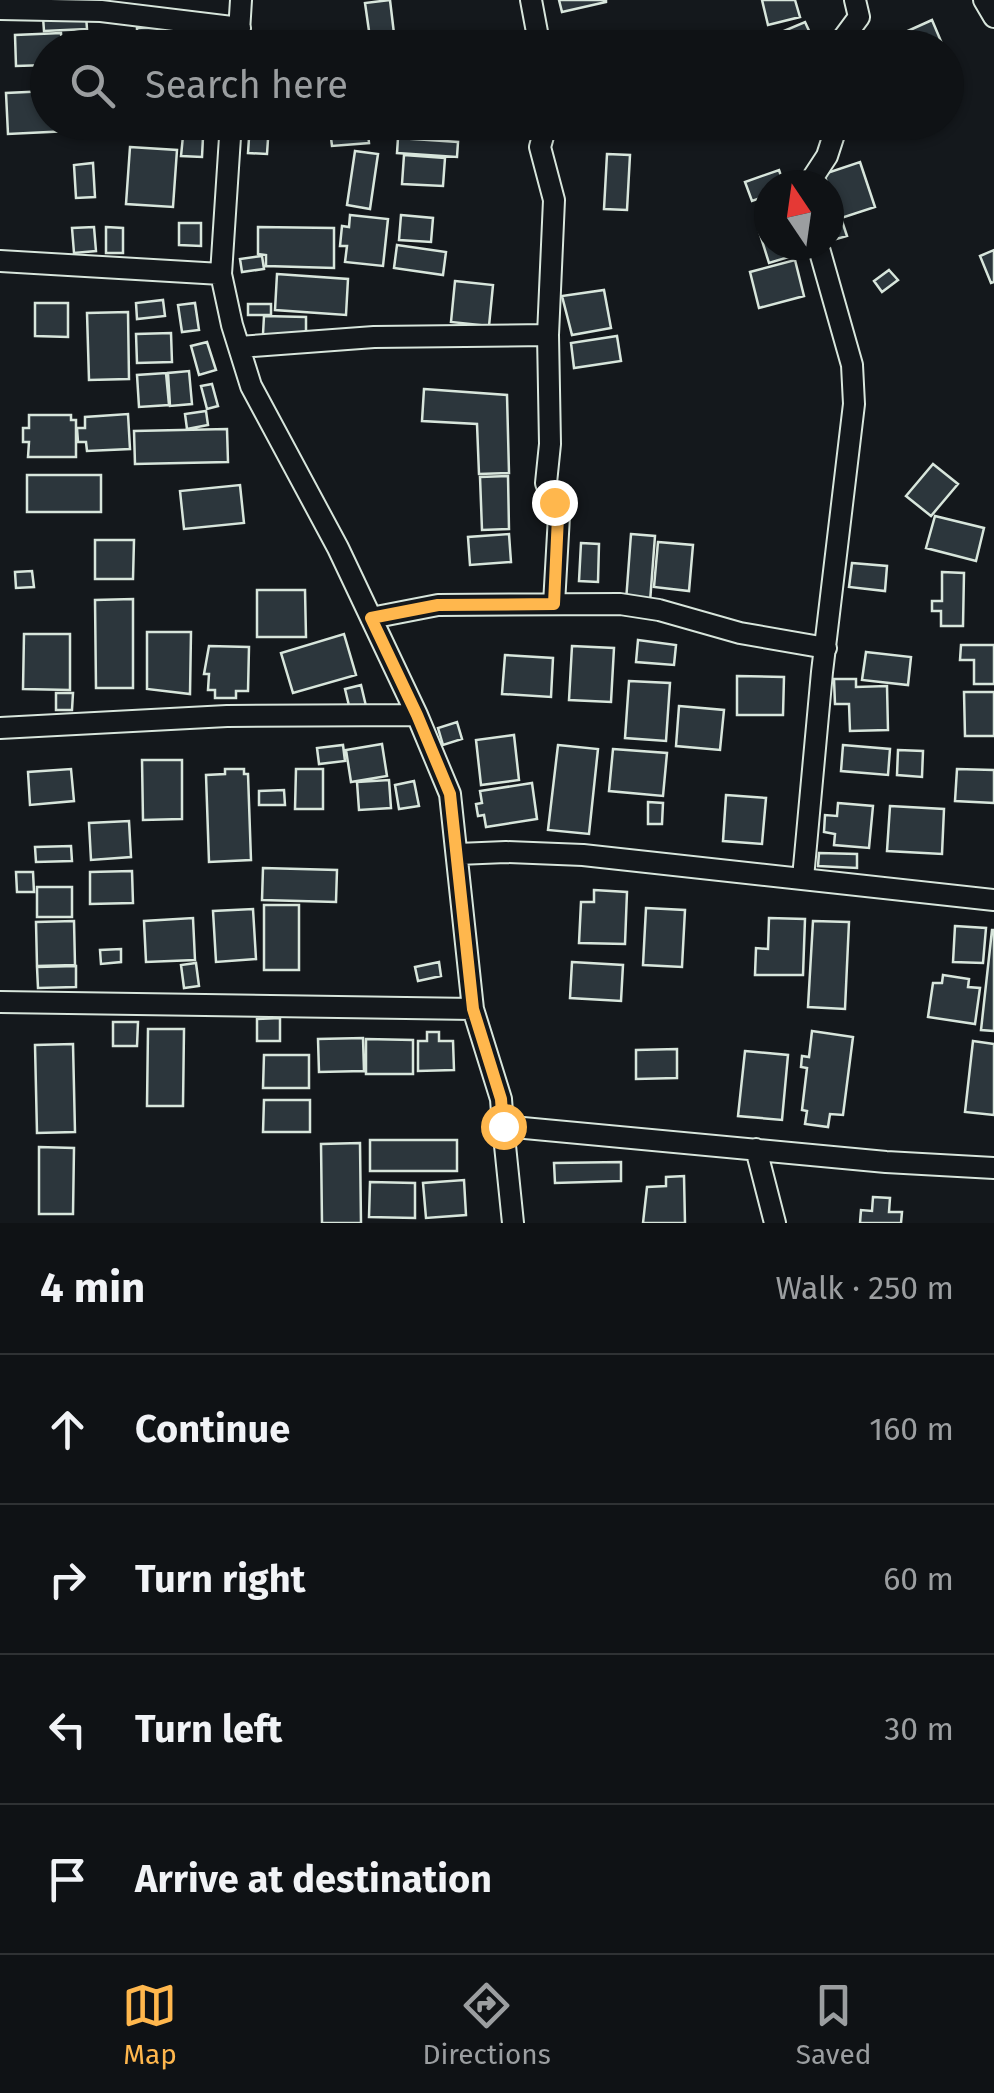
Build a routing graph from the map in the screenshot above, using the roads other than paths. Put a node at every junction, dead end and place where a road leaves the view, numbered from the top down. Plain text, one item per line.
1 (241, 0) edge
2 (531, 0) edge
3 (854, 0) edge
4 (984, 0) edge
5 (0, 8) edge
6 (994, 16) edge
7 (198, 30) edge
8 (239, 30) edge
9 (537, 30) edge
10 (849, 30) edge
11 (231, 140) edge
12 (542, 140) edge
13 (832, 140) edge
14 (818, 170) edge
15 (822, 260) edge
16 (0, 261) edge
17 (0, 274) edge
18 (221, 274) junction
19 (548, 335) junction
20 (239, 347) junction
21 (554, 604) junction
22 (371, 618) junction
23 (826, 648) junction
24 (417, 715) junction
25 (0, 728) edge
26 (458, 854) junction
27 (803, 878) junction
28 (994, 900) edge
29 (0, 1002) edge
30 (473, 1009) junction
31 (503, 1126) junction
32 (756, 1149) junction
33 (994, 1168) edge
34 (513, 1223) edge
35 (775, 1223) edge

1 - 8 street
2 - 9 street
3 - 10 street
4 - 6 street
5 - 7 street
11 - 18 street
12 - 19 street
13 - 14 street
15 - 23 street
16 - 17 street
16 - 18 street
18 - 20 street
19 - 20 street
19 - 21 street
20 - 22 street
21 - 22 street
21 - 23 street
22 - 24 street
23 - 27 street
24 - 25 street
24 - 26 street
26 - 27 street
26 - 30 street
27 - 28 street
29 - 30 street
30 - 31 street
31 - 32 street
31 - 34 street
32 - 33 street
32 - 35 street

